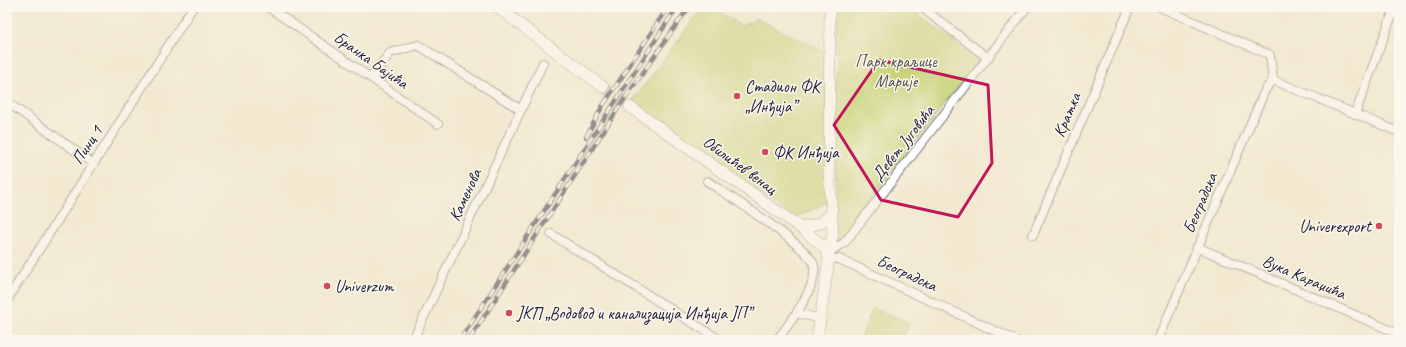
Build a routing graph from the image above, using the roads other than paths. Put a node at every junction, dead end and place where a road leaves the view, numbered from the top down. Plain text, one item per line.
1 (193, 7) edge
2 (268, 7) edge
3 (497, 7) edge
4 (830, 7) edge
5 (921, 7) edge
6 (1027, 7) edge
7 (1130, 7) edge
8 (1160, 7) edge
9 (1395, 7) edge
10 (988, 58) junction
11 (543, 63) dead end
12 (371, 78) junction
13 (1273, 80) junction
14 (603, 87) tunnel mouth
15 (7, 102) edge
16 (630, 107) tunnel mouth
17 (521, 110) junction
18 (1355, 114) junction
19 (438, 124) dead end
20 (1399, 132) edge
21 (94, 163) junction
22 (707, 181) dead end
23 (832, 213) junction
24 (801, 228) junction
25 (551, 234) dead end
26 (1033, 235) dead end
27 (1197, 247) junction
28 (827, 253) junction
29 (7, 300) edge
30 (797, 313) junction
31 (821, 319) junction
32 (1399, 334) edge
33 (413, 340) edge
34 (720, 340) edge
35 (777, 340) edge
36 (818, 340) edge
37 (1015, 340) edge
38 (1158, 340) edge

1 - 21 street, Пинц 1
2 - 12 street, Бранка Бајића
3 - 14 main road
4 - 23 main road
5 - 10 street
6 - 10 street, Девет Југовића
7 - 26 street, Кратка
8 - 13 street
9 - 18 street
10 - 28 street, Девет Југовића
11 - 17 street, Каменова
12 - 17 street
12 - 19 street, Бранка Бајића
13 - 18 street
13 - 27 street, Београдска
15 - 21 street
16 - 24 main road, Обилићев венац
17 - 33 street, Каменова
18 - 20 street
21 - 29 street, Пинц 1
22 - 30 street
23 - 24 main road
23 - 28 main road
24 - 28 main road, Обилићев венац
25 - 34 street
27 - 32 street, Вука Караџића
27 - 38 street, Београдска
28 - 31 main road
28 - 37 street, Београдска
30 - 31 street
30 - 35 street
31 - 36 main road

